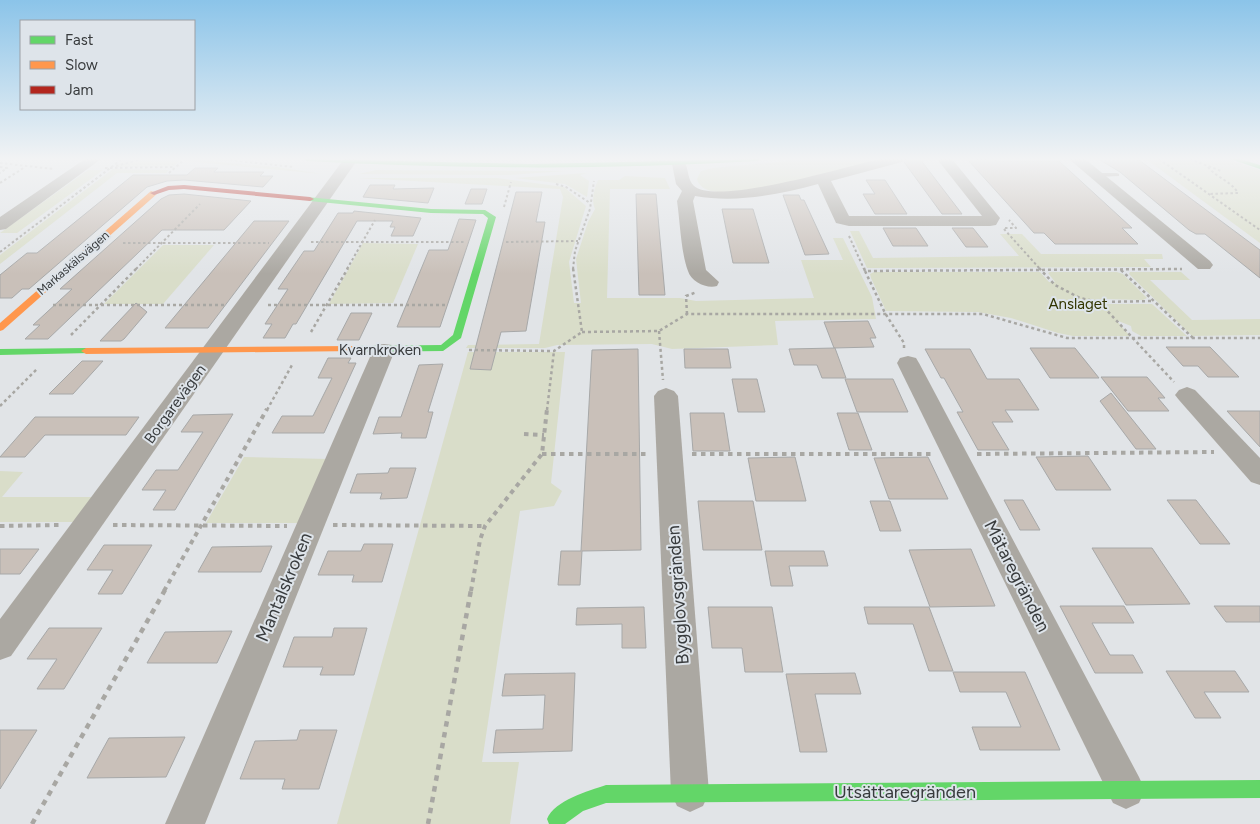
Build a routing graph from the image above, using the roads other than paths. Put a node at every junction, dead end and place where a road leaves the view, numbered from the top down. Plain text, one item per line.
1 (39, 197) edge
2 (149, 197) edge
3 (297, 197) edge
4 (324, 197) edge
5 (687, 197) edge
6 (832, 197) edge
7 (975, 197) edge
8 (1122, 197) edge
9 (322, 200) junction
10 (0, 225) edge
11 (1204, 264) road end
12 (710, 282) dead end
13 (0, 328) edge
14 (214, 350) junction
15 (384, 350) junction
16 (0, 352) edge
17 (908, 363) road end
18 (1188, 395) road end
19 (666, 396) road end
20 (1260, 476) edge
21 (0, 645) edge
22 (1260, 789) edge
23 (1126, 790) junction
24 (690, 793) junction
25 (558, 822) edge
26 (184, 824) edge

1 - 10 street
2 - 13 street, Markaskälsvägen
3 - 9 street, Markaskälsvägen
4 - 9 street, Borgarevägen
5 - 12 street
6 - 7 street
8 - 11 street
9 - 14 street, Borgarevägen
9 - 15 street, Kvarnkroken
14 - 15 street, Kvarnkroken
14 - 16 street, Kvarnkroken
14 - 21 street, Borgarevägen
15 - 26 street, Mantalskroken
17 - 23 street, Mätaregränden
18 - 20 street
19 - 24 street, Bygglovsgränden
22 - 23 street, Utsättaregränden
23 - 24 street, Utsättaregränden
24 - 25 street, Utsättaregränden

